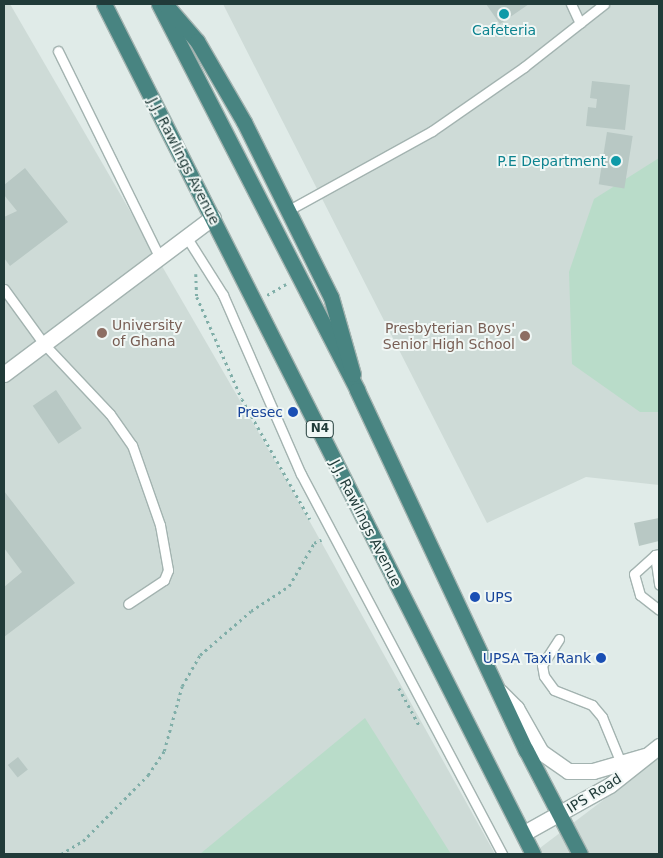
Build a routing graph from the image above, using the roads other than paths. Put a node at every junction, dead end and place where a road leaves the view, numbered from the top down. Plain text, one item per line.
1 (104, 4) edge
2 (159, 4) edge
3 (165, 4) edge
4 (571, 4) edge
5 (604, 4) edge
6 (580, 23) junction
7 (58, 51) dead end
8 (289, 210) junction
9 (213, 217) junction
10 (187, 238) junction
11 (160, 258) junction
12 (4, 289) edge
13 (44, 344) junction
14 (4, 374) edge
15 (356, 390) junction
16 (657, 554) edge
17 (659, 585) edge
18 (128, 604) dead end
19 (659, 610) edge
20 (559, 639) dead end
21 (497, 689) junction
22 (659, 746) edge
23 (652, 755) edge
24 (621, 763) junction
25 (560, 814) junction
26 (524, 833) junction
27 (502, 854) edge
28 (533, 854) edge
29 (580, 854) edge

1 - 9 highway, J.J. Rawlings Avenue / N4
2 - 15 highway
3 - 8 highway
4 - 6 lane
5 - 6 lane
6 - 8 lane
7 - 11 lane
8 - 15 highway
9 - 10 street
9 - 26 highway, J.J. Rawlings Avenue / N4
10 - 11 street
10 - 27 lane
11 - 13 street
12 - 13 lane
13 - 14 street
13 - 18 lane
15 - 21 highway
16 - 17 lane
16 - 19 lane
20 - 24 lane
21 - 24 street
21 - 25 highway
22 - 23 street, IPS Road
23 - 24 street
23 - 25 street, IPS Road
25 - 26 street, IPS Road
25 - 29 highway
26 - 28 highway, J.J. Rawlings Avenue / N4

